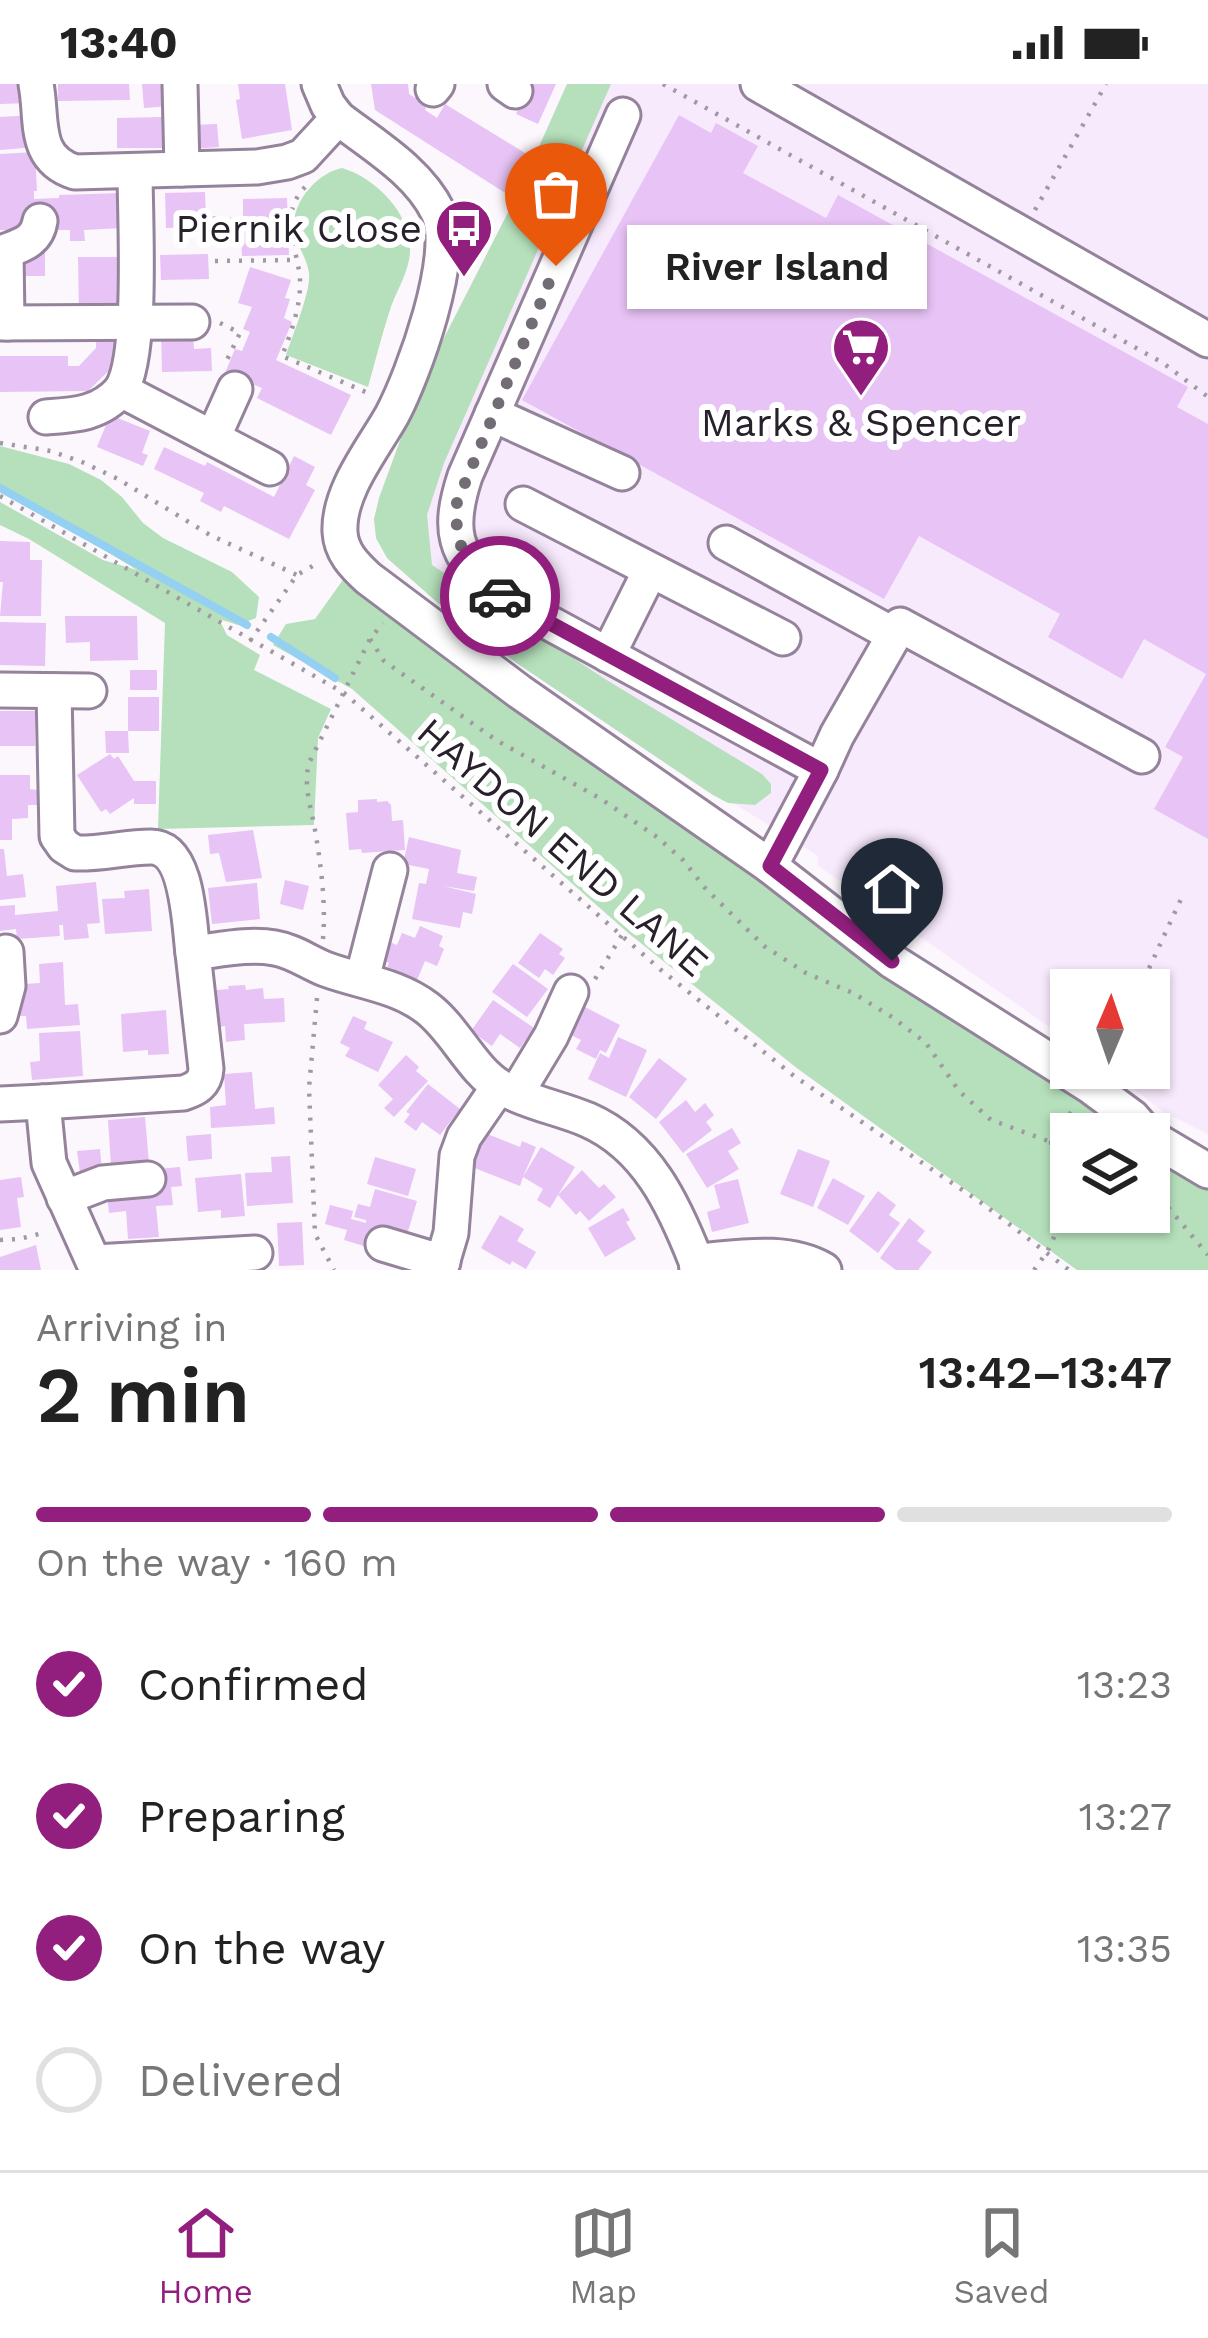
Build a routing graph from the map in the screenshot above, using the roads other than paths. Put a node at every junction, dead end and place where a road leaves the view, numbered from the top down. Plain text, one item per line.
1 (36, 84) edge
2 (180, 84) edge
3 (319, 84) edge
4 (758, 84) edge
5 (623, 115) dead end
6 (338, 118) junction
7 (60, 167) junction
8 (182, 170) junction
9 (135, 171) junction
10 (3, 251) edge
11 (134, 322) junction
12 (191, 322) road end
13 (3, 323) edge
14 (1208, 340) edge
15 (229, 381) road end
16 (121, 390) junction
17 (493, 414) junction
18 (46, 417) dead end
19 (213, 438) junction
20 (270, 468) dead end
21 (622, 473) dead end
22 (523, 504) dead end
23 (726, 544) dead end
24 (650, 571) junction
25 (894, 635) junction
26 (783, 638) dead end
27 (608, 655) junction
28 (0, 690) edge
29 (54, 691) junction
30 (89, 691) dead end
31 (1142, 756) dead end
32 (821, 770) junction
33 (770, 866) junction
34 (390, 870) dead end
35 (7, 952) dead end
36 (193, 953) junction
37 (362, 979) junction
38 (571, 992) dead end
39 (0, 1016) edge
40 (507, 1090) junction
41 (44, 1102) junction
42 (0, 1104) edge
43 (1125, 1113) edge
44 (1170, 1148) edge
45 (1208, 1171) edge
46 (148, 1179) dead end
47 (69, 1210) junction
48 (383, 1244) dead end
49 (255, 1253) dead end
50 (96, 1266) edge
51 (441, 1266) edge
52 (697, 1266) edge
53 (824, 1270) edge

1 - 7 street
2 - 8 street
3 - 6 street
4 - 14 street
5 - 17 street
6 - 8 street
6 - 33 street
7 - 9 street
7 - 10 street
8 - 9 street
9 - 11 street
10 - 13 street
11 - 12 street
11 - 13 street
11 - 16 street
15 - 19 street
16 - 18 street
16 - 19 street
17 - 21 street
17 - 27 street
19 - 20 street
22 - 24 street
23 - 25 street
24 - 26 street
24 - 27 street
25 - 31 street
25 - 32 street
27 - 32 street
28 - 29 street
29 - 30 street
29 - 36 street
32 - 33 street
33 - 43 street
34 - 37 street
35 - 39 street
36 - 37 street
36 - 41 street
37 - 40 street
38 - 40 street
40 - 51 street
40 - 52 street
41 - 42 street
41 - 47 street
44 - 45 street
46 - 47 street
47 - 50 street
48 - 51 street
49 - 50 street
52 - 53 street

